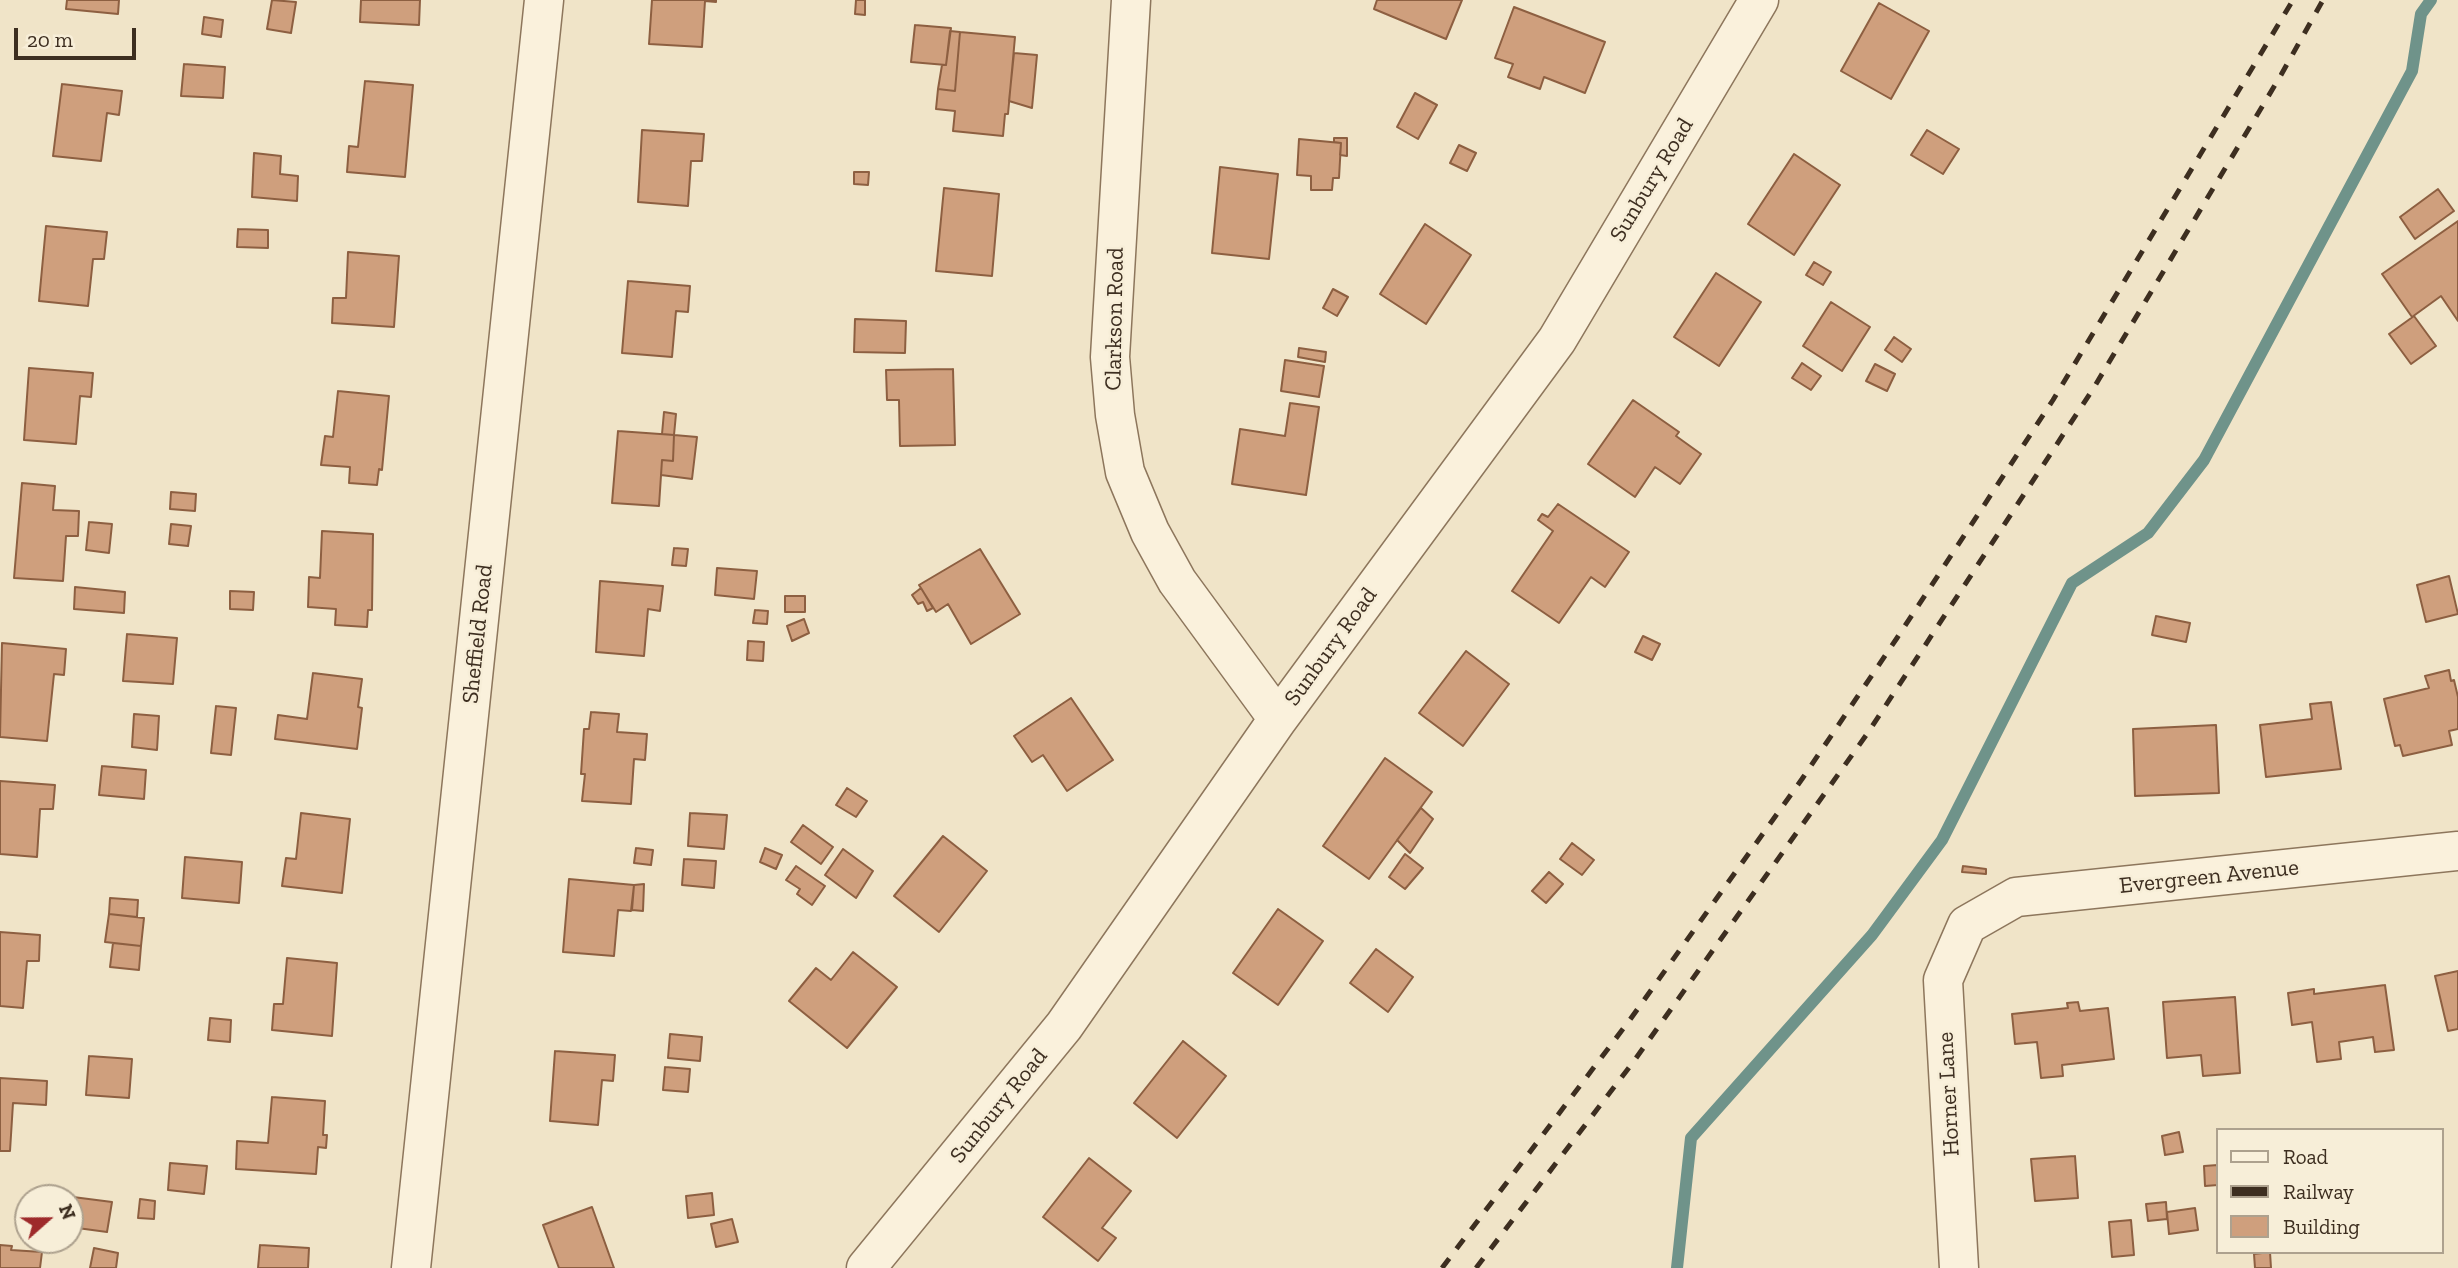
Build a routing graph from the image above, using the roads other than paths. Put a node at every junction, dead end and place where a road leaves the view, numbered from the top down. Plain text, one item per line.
1 (544, 0) edge
2 (1131, 0) edge
3 (1759, 0) edge
4 (1278, 719) junction
5 (2458, 851) edge
6 (1967, 925) joint
7 (411, 1268) edge
8 (866, 1268) edge
9 (1959, 1268) edge

1 - 7 street, Sheffield Road
2 - 4 street, Clarkson Road
3 - 4 street, Sunbury Road
4 - 8 street, Sunbury Road
5 - 6 street, Evergreen Avenue
6 - 9 street, Horner Lane

